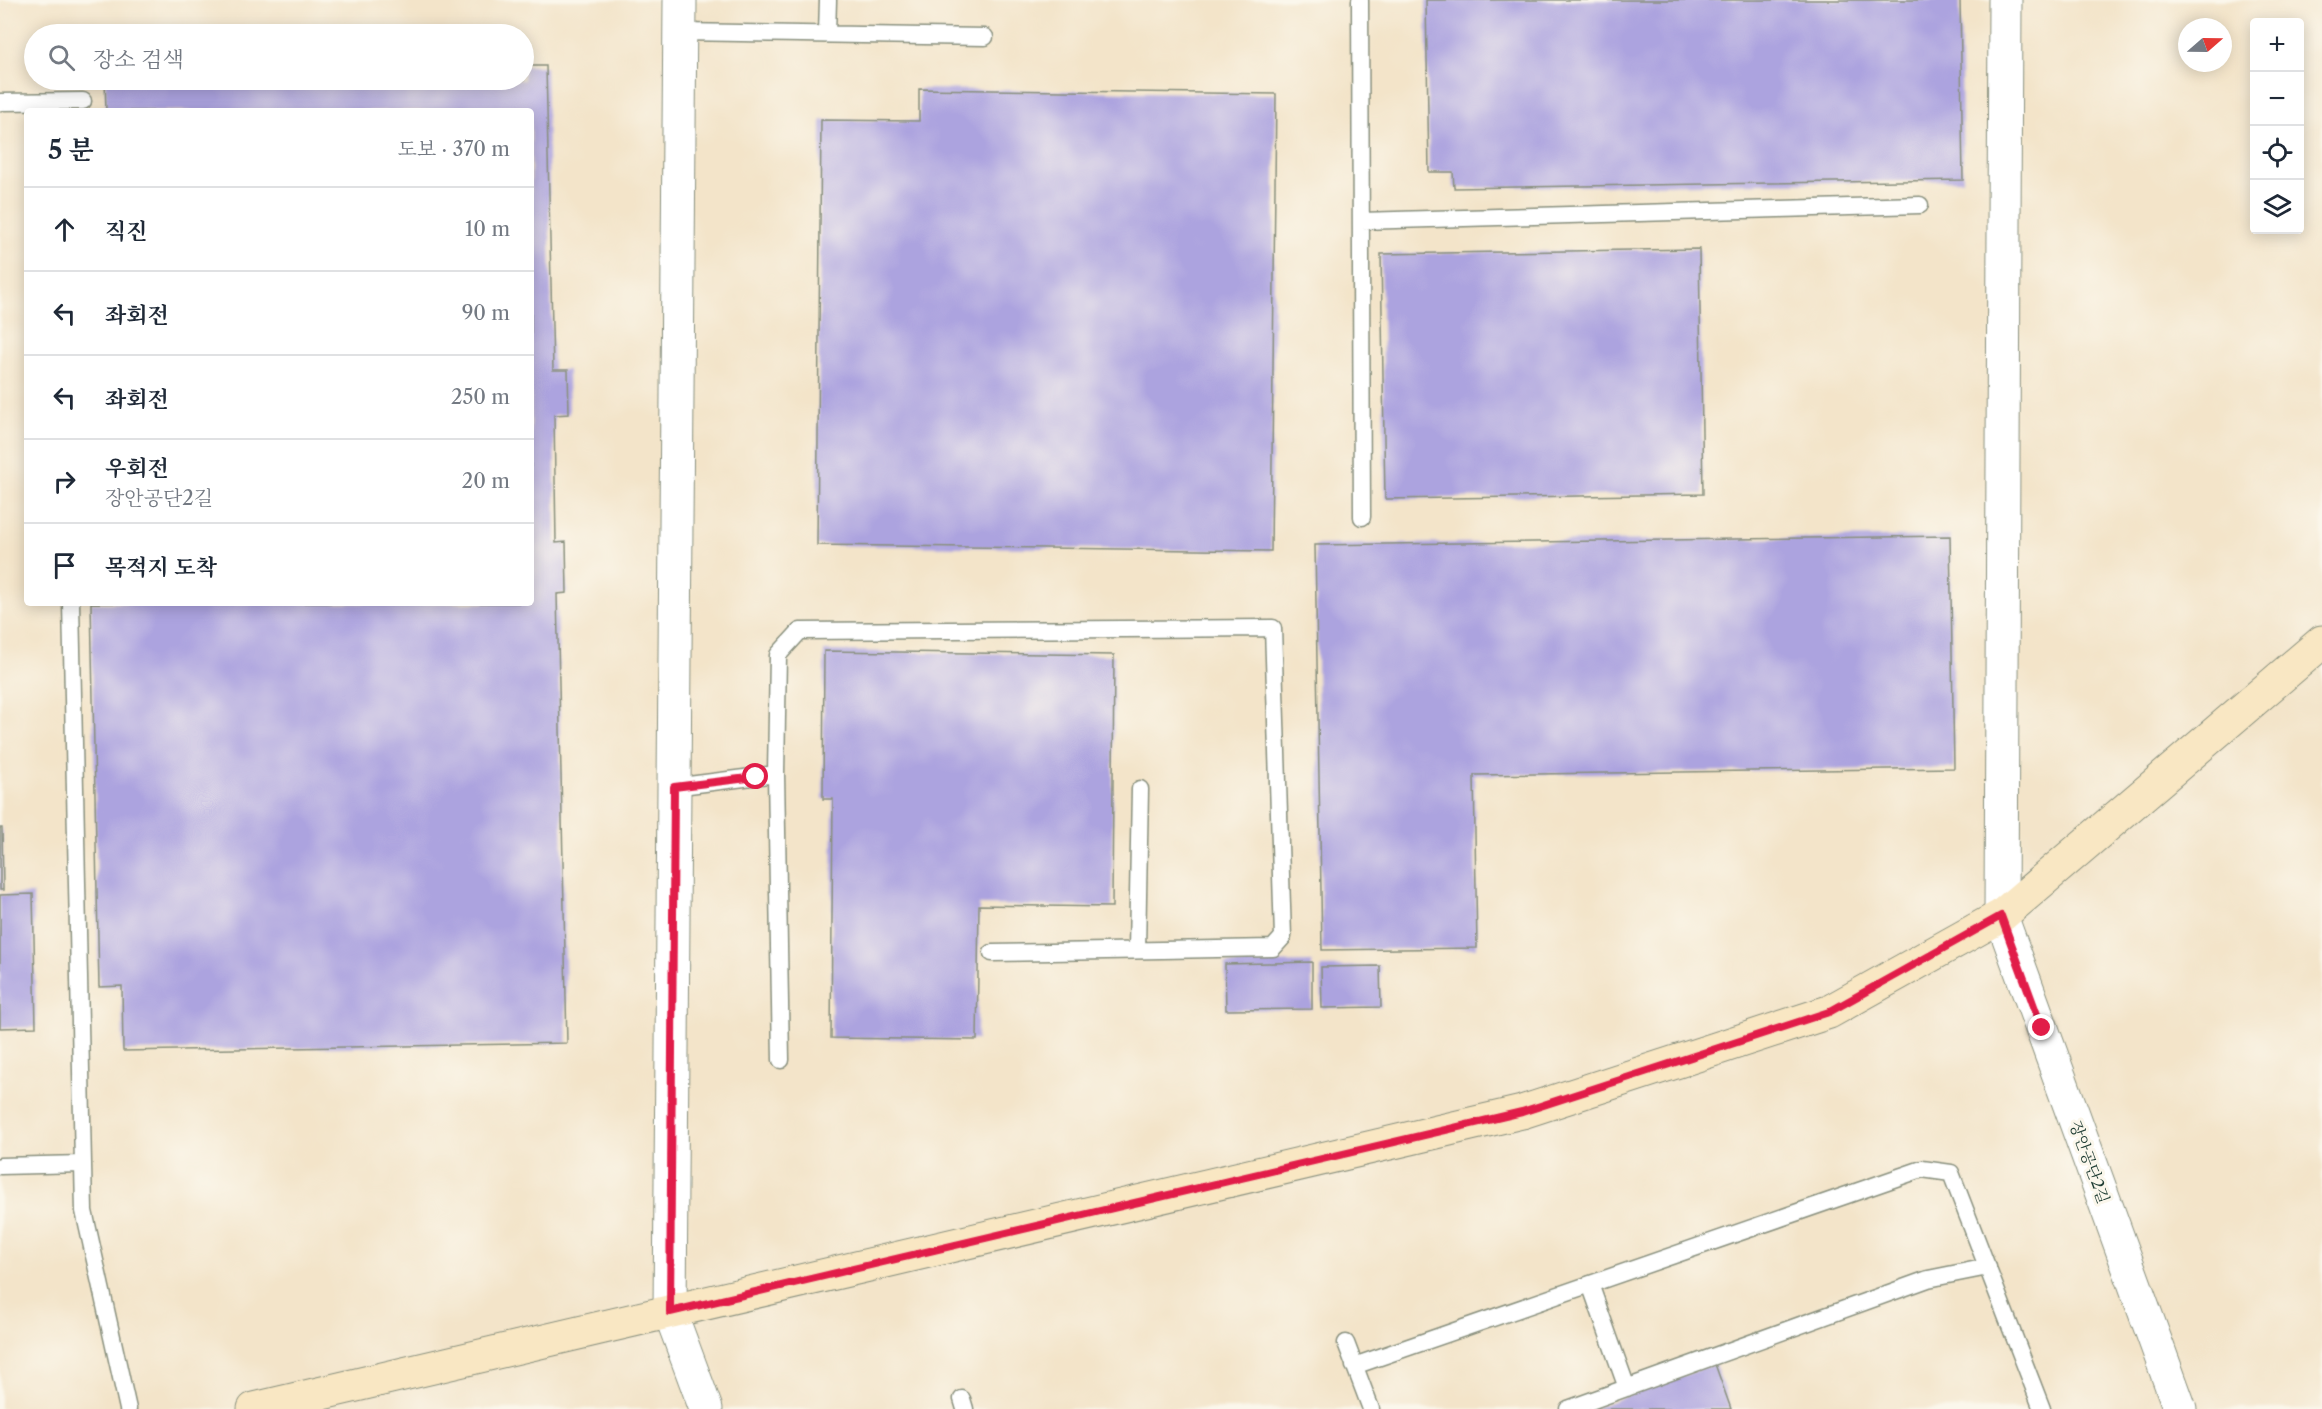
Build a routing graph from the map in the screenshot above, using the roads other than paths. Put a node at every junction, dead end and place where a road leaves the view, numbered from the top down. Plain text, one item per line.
1 (828, 0) edge
2 (1360, 0) edge
3 (2005, 0) edge
4 (680, 16) edge
5 (827, 34) junction
6 (985, 37) dead end
7 (83, 101) dead end
8 (0, 102) edge
9 (61, 106) edge
10 (1920, 206) dead end
11 (1360, 221) junction
12 (1362, 517) dead end
13 (71, 606) edge
14 (2322, 642) edge
15 (776, 774) junction
16 (674, 787) junction
17 (1140, 789) dead end
18 (2001, 916) junction
19 (1137, 950) junction
20 (992, 953) dead end
21 (782, 1060) dead end
22 (84, 1164) junction
23 (0, 1166) edge
24 (1988, 1267) junction
25 (1590, 1284) junction
26 (670, 1312) junction
27 (1346, 1343) dead end
28 (1354, 1366) junction
29 (1627, 1388) junction
30 (128, 1409) edge
31 (254, 1409) edge
32 (706, 1409) edge
33 (1371, 1409) edge
34 (1568, 1409) edge
35 (2042, 1409) edge
36 (2180, 1409) edge

1 - 5 lane
2 - 11 lane
3 - 18 street
4 - 5 lane
4 - 16 street
5 - 6 lane
7 - 9 lane
8 - 9 lane
10 - 11 lane
11 - 12 lane
13 - 22 lane
14 - 18 main road
15 - 16 lane
15 - 19 lane
15 - 21 lane
16 - 26 street
17 - 19 lane
18 - 26 main road
18 - 36 street, 장안공단2길
19 - 20 lane
22 - 23 lane
22 - 30 lane
24 - 25 lane
24 - 29 lane
24 - 35 lane
25 - 28 lane
25 - 29 lane
26 - 31 main road
26 - 32 street
27 - 28 lane
28 - 33 lane
29 - 34 lane

